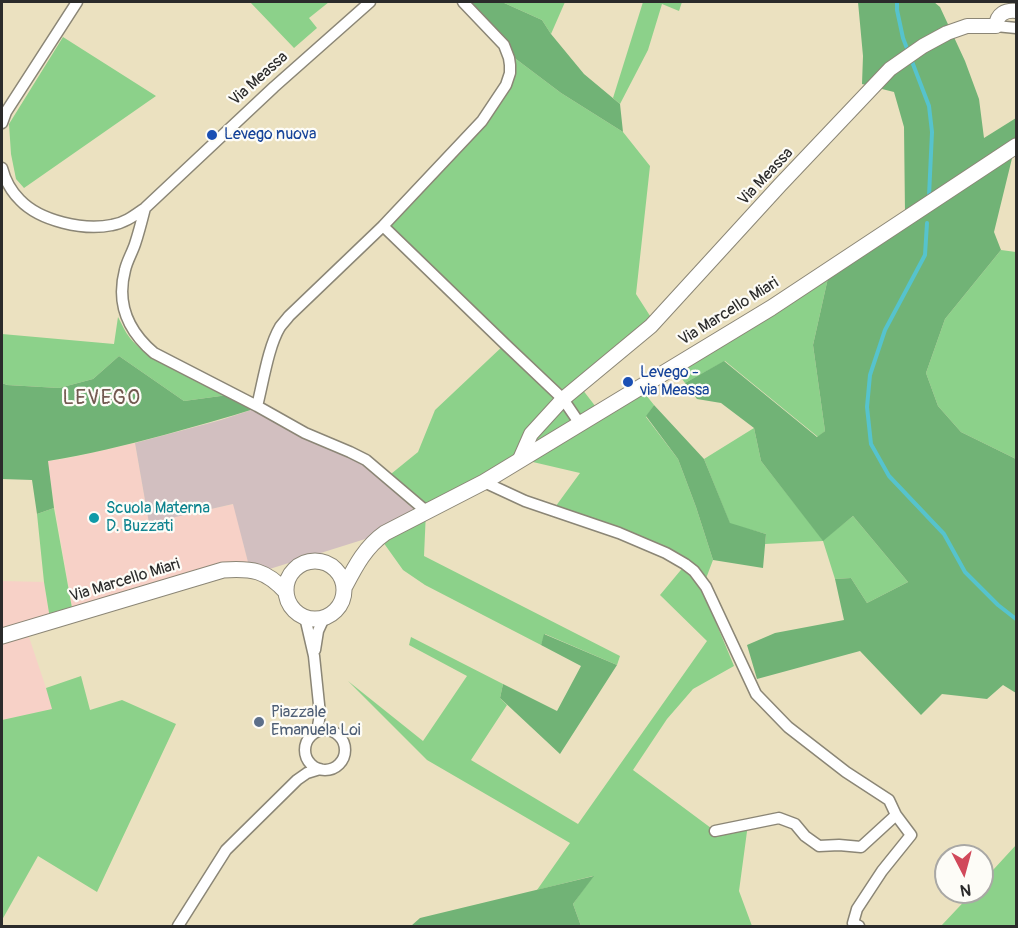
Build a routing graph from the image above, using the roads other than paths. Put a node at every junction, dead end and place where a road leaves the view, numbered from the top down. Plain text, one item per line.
1 (77, 2) edge
2 (370, 2) edge
3 (463, 2) edge
4 (1017, 11) edge
5 (996, 26) junction
6 (1017, 28) edge
7 (2, 123) edge
8 (1017, 146) edge
9 (2, 168) edge
10 (145, 208) junction
11 (383, 226) junction
12 (563, 399) junction
13 (257, 406) junction
14 (580, 424) junction
15 (520, 459) junction
16 (484, 482) junction
17 (426, 511) junction
18 (363, 554) junction
19 (334, 568) junction
20 (295, 569) junction
21 (260, 572) junction
22 (344, 588) junction
23 (286, 592) junction
24 (305, 617) junction
25 (324, 618) junction
26 (2, 636) edge
27 (314, 656) junction
28 (320, 714) junction
29 (331, 731) junction
30 (314, 733) junction
31 (320, 769) junction
32 (896, 815) junction
33 (715, 831) dead end
34 (178, 927) edge
35 (859, 927) edge

1 - 7 street
2 - 10 street, Via Meassa
3 - 11 street
4 - 5 street
5 - 6 street, Via Meassa
5 - 12 street, Via Meassa
8 - 14 main road, Via Marcello Miari
9 - 10 street, Via Meassa
10 - 13 street
11 - 12 street
11 - 13 street
12 - 14 street
12 - 15 street, Via Meassa
13 - 17 street
14 - 15 main road, Via Marcello Miari
15 - 16 main road, Via Marcello Miari
16 - 17 main road, Via Marcello Miari
16 - 32 street
17 - 18 main road, Via Marcello Miari
18 - 19 main road, Via Marcello Miari
18 - 22 main road, Via Marcello Miari
19 - 20 main road, Via Marcello Miari
19 - 22 main road
20 - 21 main road, Via Marcello Miari
20 - 23 main road
21 - 23 main road
21 - 26 main road, Via Marcello Miari
22 - 25 main road, Via Marcello Miari
23 - 24 main road
24 - 25 main road
24 - 27 street
25 - 27 street
27 - 28 street
28 - 29 street
28 - 30 street
29 - 30 street
29 - 31 street
30 - 31 street
31 - 34 street
32 - 33 street
32 - 35 street

